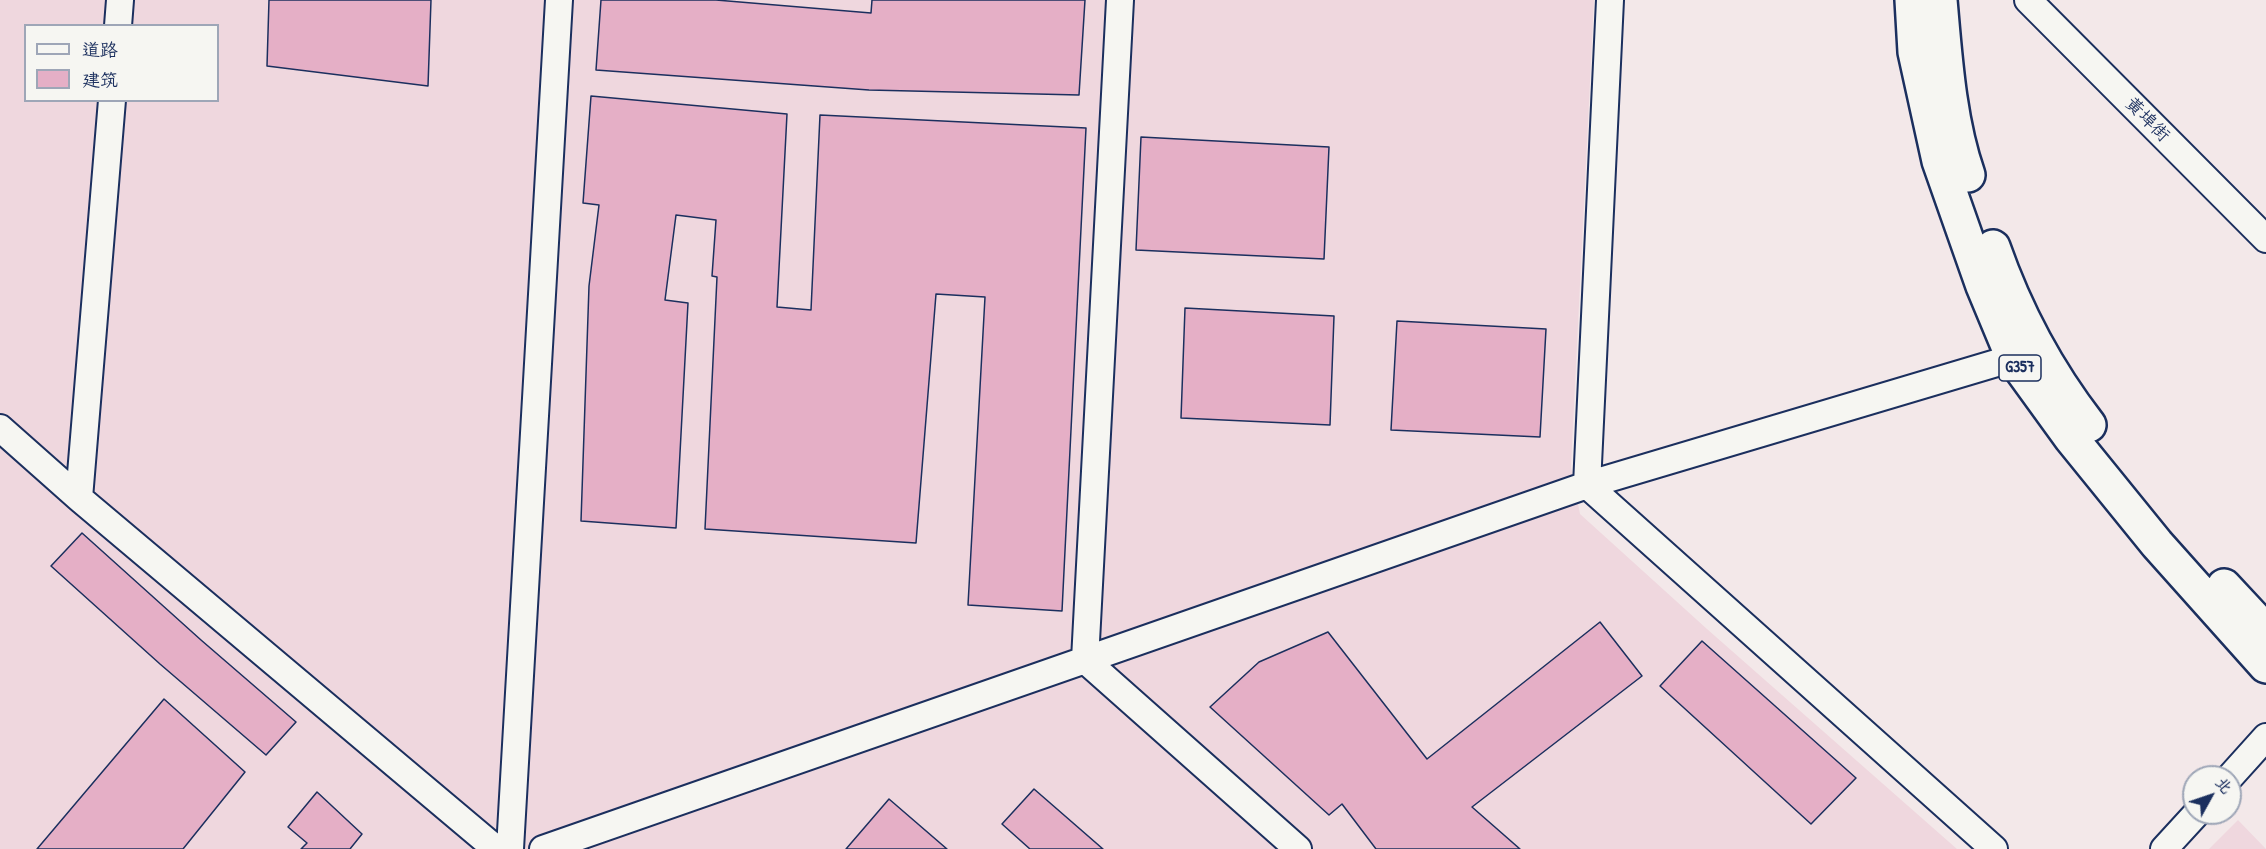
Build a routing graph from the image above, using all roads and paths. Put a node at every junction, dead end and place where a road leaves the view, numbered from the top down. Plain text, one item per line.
1 (120, 0) edge
2 (559, 0) edge
3 (1120, 0) edge
4 (1610, 0) edge
5 (1912, 0) edge
6 (1940, 0) edge
7 (2028, 0) edge
8 (118, 24) edge
9 (112, 102) edge
10 (2266, 239) edge
11 (2026, 354) junction
12 (0, 428) edge
13 (1587, 485) junction
14 (79, 498) junction
15 (2266, 631) edge
16 (1085, 660) junction
17 (2266, 666) edge
18 (2266, 737) edge
19 (2241, 765) edge
20 (2186, 825) edge
21 (496, 849) edge
22 (510, 849) edge
23 (543, 849) edge
24 (1298, 849) edge
25 (1994, 849) edge
26 (2164, 849) edge

1 - 8 street
2 - 22 street
3 - 16 street
4 - 13 street
5 - 11 highway, G357
6 - 11 highway, G357
7 - 10 street, 黄埠街
9 - 14 street
11 - 13 street
11 - 15 highway, G357
11 - 17 highway, G357
12 - 14 street
13 - 16 street
13 - 25 street
14 - 21 street
16 - 23 street
16 - 24 street
18 - 19 street
20 - 26 street

